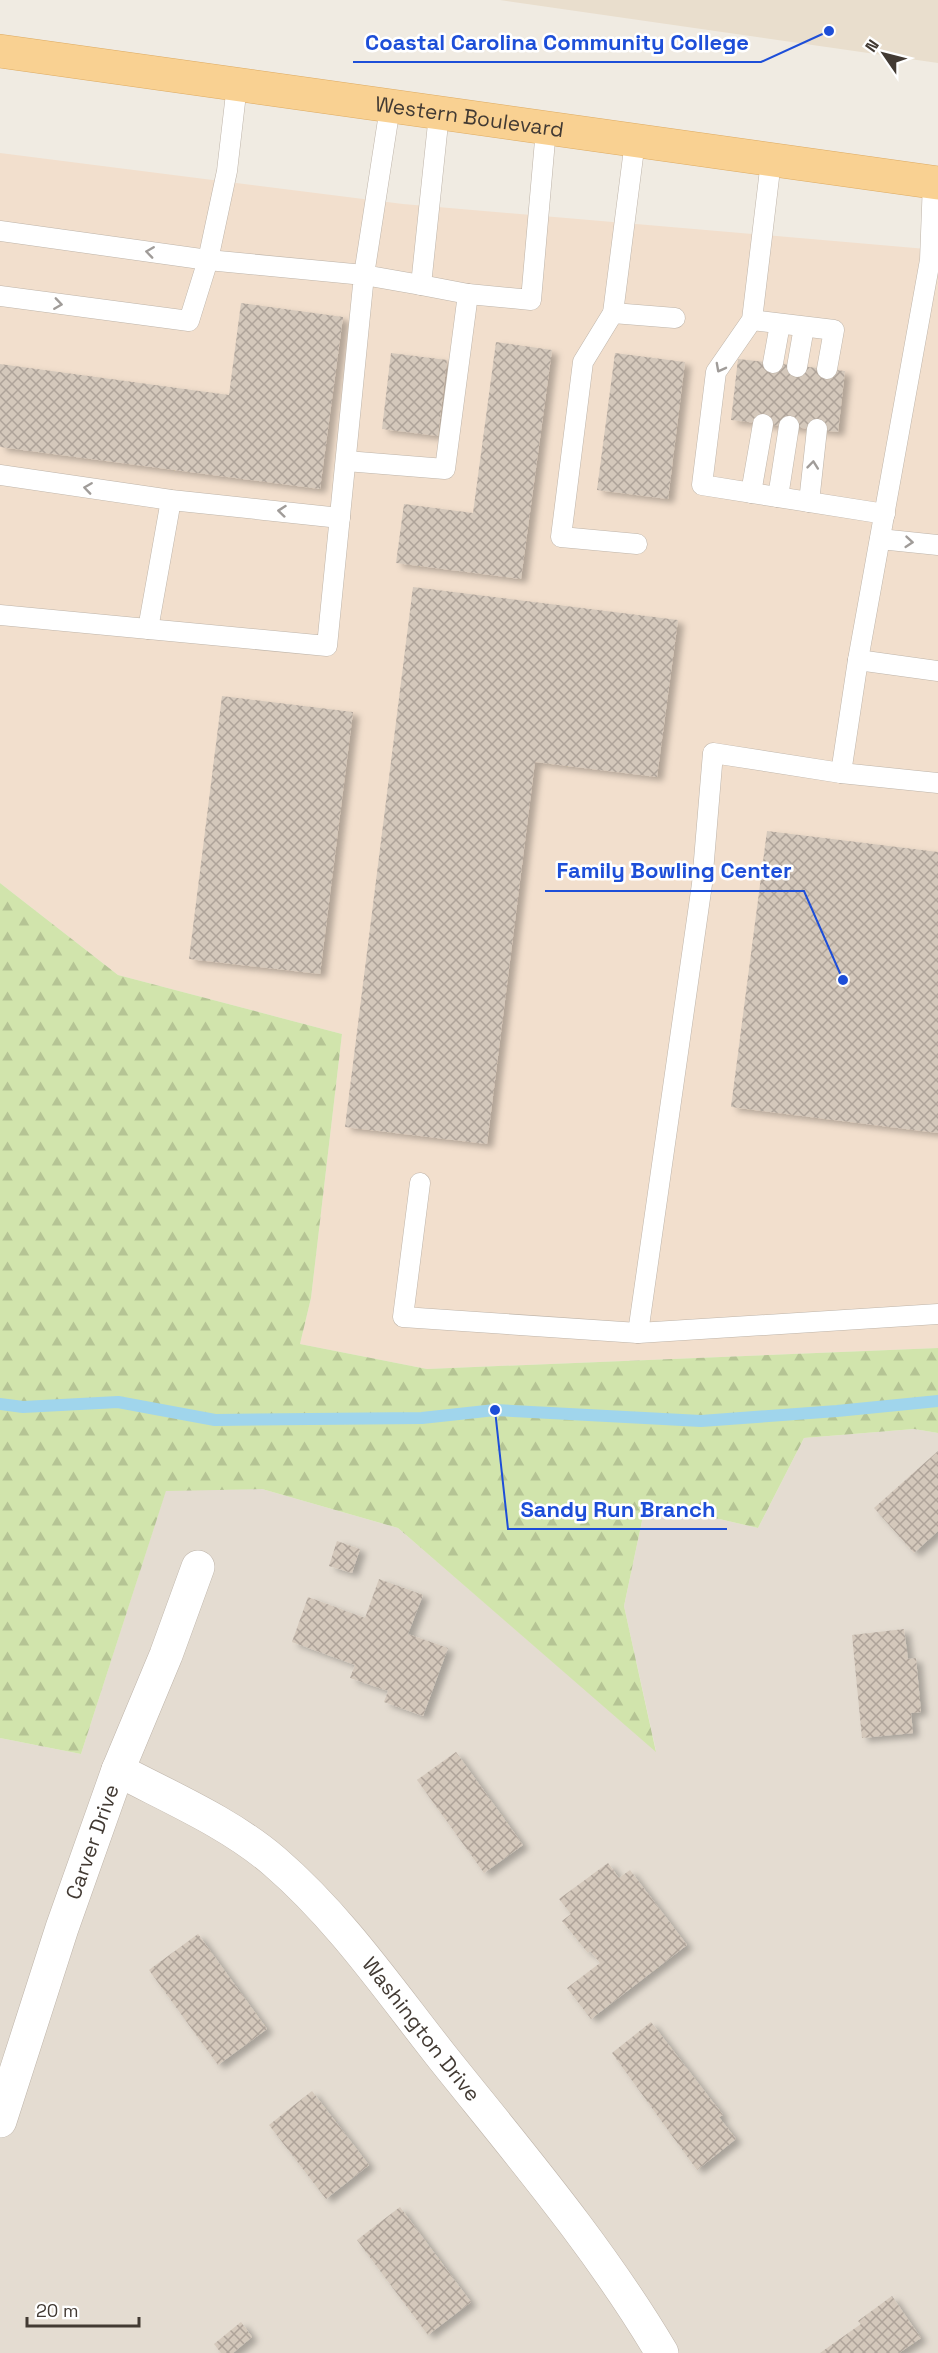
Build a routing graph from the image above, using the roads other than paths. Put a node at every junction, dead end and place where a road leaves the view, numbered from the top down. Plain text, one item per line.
1 (0, 51) edge
2 (237, 85) junction
3 (390, 107) junction
4 (439, 114) junction
5 (546, 129) junction
6 (635, 141) junction
7 (771, 161) junction
8 (935, 183) edge
9 (0, 231) edge
10 (208, 260) junction
11 (364, 275) junction
12 (421, 285) junction
13 (468, 294) junction
14 (0, 296) edge
15 (613, 313) junction
16 (675, 318) dead end
17 (752, 320) junction
18 (780, 324) junction
19 (804, 327) junction
20 (773, 363) dead end
21 (797, 367) dead end
22 (827, 369) dead end
23 (763, 423) dead end
24 (789, 426) dead end
25 (817, 429) dead end
26 (346, 461) junction
27 (0, 475) edge
28 (751, 493) junction
29 (778, 497) junction
30 (171, 500) junction
31 (809, 502) junction
32 (885, 514) junction
33 (340, 518) junction
34 (880, 539) junction
35 (637, 544) dead end
36 (938, 545) edge
37 (0, 615) edge
38 (148, 629) junction
39 (858, 660) junction
40 (938, 671) edge
41 (841, 772) junction
42 (938, 783) edge
43 (420, 1183) dead end
44 (938, 1314) edge
45 (638, 1333) junction
46 (198, 1567) dead end
47 (118, 1770) junction
48 (0, 2121) edge
49 (662, 2353) edge

1 - 2 main road, Western Boulevard
2 - 3 main road, Western Boulevard
2 - 10 lane
3 - 4 main road, Western Boulevard
3 - 11 lane
4 - 5 main road, Western Boulevard
4 - 12 lane
5 - 6 main road, Western Boulevard
5 - 13 lane
6 - 7 main road, Western Boulevard
6 - 15 lane
7 - 8 main road, Western Boulevard
7 - 17 lane
8 - 32 lane
10 -> 9 lane
10 - 11 lane
14 -> 10 lane
11 - 12 lane
11 - 26 lane
12 - 13 lane
13 - 26 lane
15 - 16 lane
15 - 35 lane
17 - 18 lane
17 -> 28 lane
18 - 19 lane
18 - 20 lane
19 - 21 lane
19 - 22 lane
23 - 28 lane
24 - 29 lane
31 -> 25 lane
26 - 33 lane
30 -> 27 lane
28 - 29 lane
29 - 31 lane
33 -> 30 lane
30 - 38 lane
31 - 32 lane
32 - 34 lane
33 - 38 lane
34 -> 36 lane
34 - 39 lane
37 - 38 lane
39 - 40 lane
39 - 41 lane
41 - 42 lane
41 - 45 lane
43 - 45 lane
44 - 45 lane
46 - 47 street, Carver Drive
47 - 48 street, Carver Drive
47 - 49 street, Washington Drive

